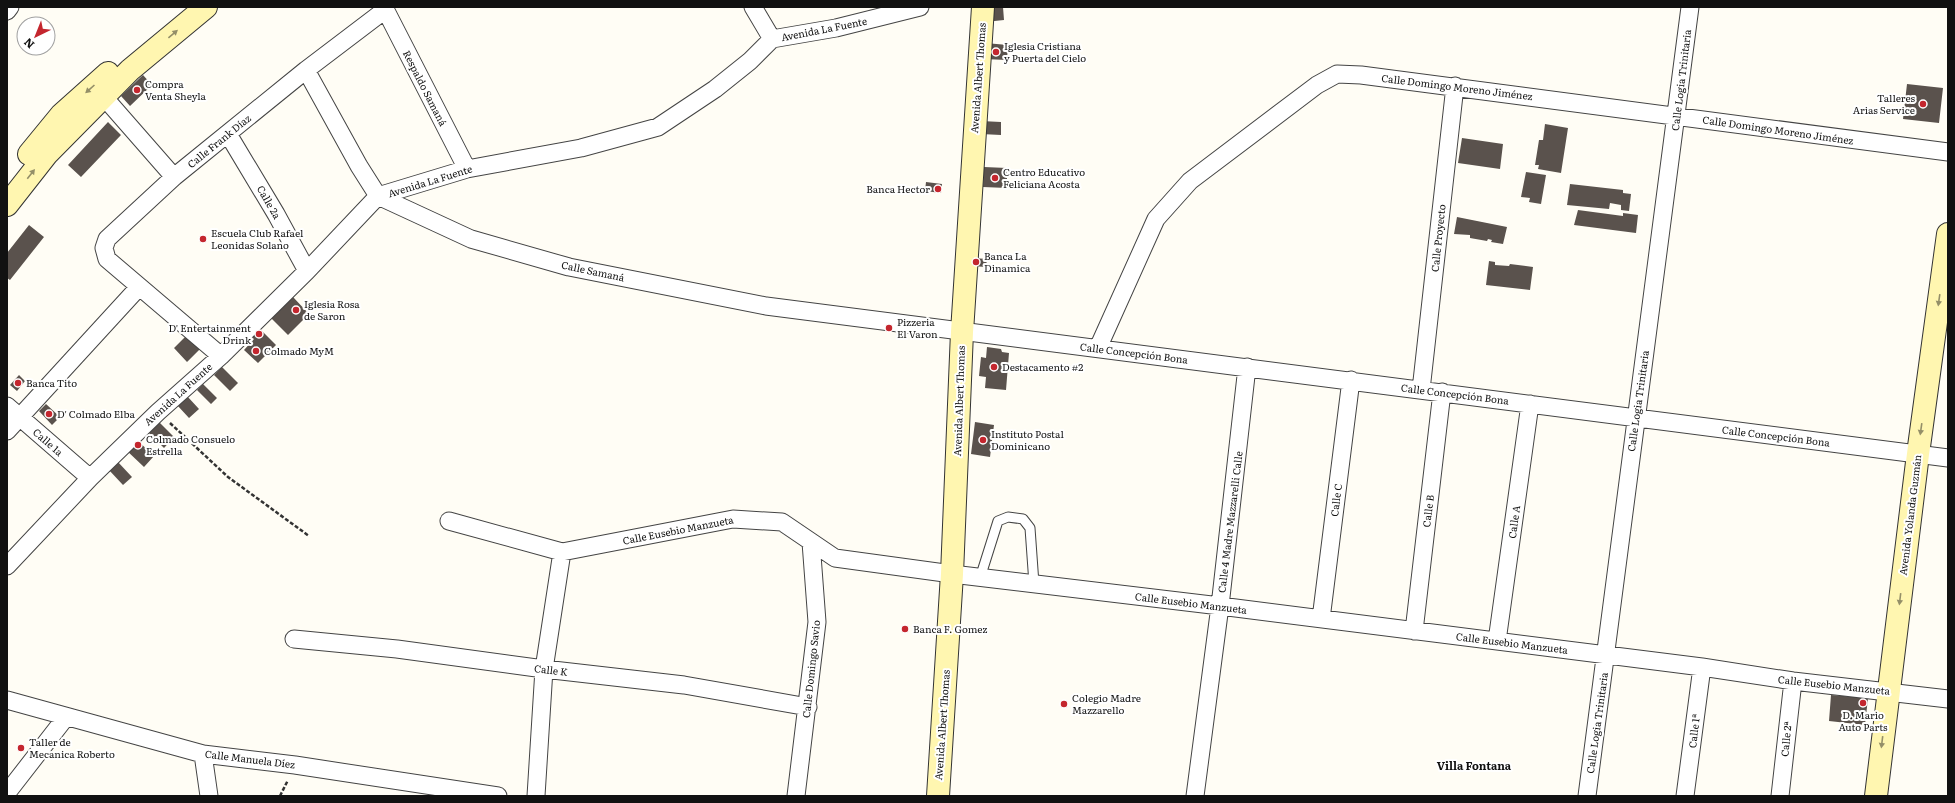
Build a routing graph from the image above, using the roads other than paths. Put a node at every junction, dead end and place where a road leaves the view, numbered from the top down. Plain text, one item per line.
1 (10, 7) edge
2 (182, 7) edge
3 (206, 7) edge
4 (753, 7) edge
5 (920, 7) edge
6 (982, 7) edge
7 (1690, 7) edge
8 (384, 8) edge
9 (7, 11) edge
10 (772, 39) junction
11 (306, 70) junction
12 (1455, 86) junction
13 (104, 97) junction
14 (1677, 116) junction
15 (228, 134) junction
16 (1948, 152) edge
17 (467, 169) junction
18 (174, 177) junction
19 (7, 181) edge
20 (378, 196) junction
21 (7, 205) edge
22 (1948, 234) edge
23 (307, 271) junction
24 (139, 287) junction
25 (962, 332) junction
26 (1098, 348) junction
27 (221, 356) junction
28 (1248, 367) junction
29 (1351, 380) junction
30 (1421, 390) junction
31 (1442, 392) junction
32 (1530, 404) junction
33 (13, 412) edge
34 (1636, 418) junction
35 (7, 431) edge
36 (1918, 454) junction
37 (1948, 458) edge
38 (90, 478) junction
39 (450, 521) dead end
40 (811, 542) junction
41 (562, 552) junction
42 (7, 566) edge
43 (952, 574) junction
44 (980, 578) junction
45 (1034, 584) junction
46 (1220, 606) junction
47 (1321, 619) junction
48 (1414, 630) junction
49 (294, 639) dead end
50 (1497, 641) junction
51 (1606, 655) junction
52 (1702, 667) junction
53 (544, 669) junction
54 (1793, 681) junction
55 (1888, 691) junction
56 (1948, 699) edge
57 (7, 700) edge
58 (808, 707) junction
59 (66, 717) junction
60 (203, 754) junction
61 (7, 793) edge
62 (209, 796) edge
63 (498, 796) edge
64 (536, 796) edge
65 (796, 796) edge
66 (938, 796) edge
67 (1195, 796) edge
68 (1587, 796) edge
69 (1685, 796) edge
70 (1780, 796) edge
71 (1876, 796) edge

1 - 9 street
2 -> 19 main road
13 -> 3 main road
4 - 10 street
5 - 10 street, Avenida La Fuente
6 - 25 main road, Avenida Albert Thomas
7 - 14 street, Calle Logia Trinitaria
8 - 11 street, Calle Frank Díaz
8 - 17 street, Respaldo Samaná
10 - 17 street, Avenida La Fuente
11 - 15 street, Calle Frank Díaz
11 - 20 street
12 - 14 street, Calle Domingo Moreno Jiménez
12 - 26 street, Calle Domingo Moreno Jiménez
12 - 30 street, Calle Proyecto
13 - 18 street
21 -> 13 main road
14 - 16 street, Calle Domingo Moreno Jiménez
14 - 34 street, Calle Logia Trinitaria
15 - 18 street, Calle Frank Díaz
15 - 23 street, Calle 2a
17 - 20 street, Avenida La Fuente
18 - 24 street, Calle Frank Díaz
20 - 23 street, Avenida La Fuente
20 - 25 street, Calle Samaná
22 -> 36 main road, Avenida Yolanda Guzmán
23 - 27 street, Avenida La Fuente
24 - 27 street, Calle Frank Díaz
24 - 33 street
25 - 26 street, Calle Concepción Bona
25 - 43 main road, Avenida Albert Thomas
26 - 28 street, Calle Concepción Bona
27 - 38 street, Avenida La Fuente
28 - 29 street, Calle Concepción Bona
28 - 46 street, Calle 4 Madre Mazzarelli Calle
29 - 30 street, Calle Concepción Bona
29 - 47 street, Calle C
30 - 31 street, Calle Concepción Bona
31 - 32 street, Calle Concepción Bona
31 - 48 street, Calle B
32 - 34 street, Calle Concepción Bona
32 - 50 street, Calle A
33 - 35 street
33 - 38 street, Calle 1a
34 - 36 street, Calle Concepción Bona
34 - 51 street, Calle Logia Trinitaria
36 - 37 street, Calle Concepción Bona
36 -> 55 main road, Avenida Yolanda Guzmán
38 - 42 street, Avenida La Fuente
39 - 41 street, Calle Eusebio Manzueta
40 - 41 street, Calle Eusebio Manzueta
40 - 43 street, Calle Eusebio Manzueta
40 - 58 street, Calle Domingo Savio
41 - 53 street
43 - 44 street, Calle Eusebio Manzueta
43 - 66 main road, Avenida Albert Thomas
44 - 45 street, Calle Eusebio Manzueta
44 - 45 lane
45 - 46 street, Calle Eusebio Manzueta
46 - 47 street, Calle Eusebio Manzueta
46 - 67 street, Calle 4 Madre Mazzarelli Calle
47 - 48 street, Calle Eusebio Manzueta
48 - 50 street, Calle Eusebio Manzueta
49 - 53 street, Calle K
50 - 51 street, Calle Eusebio Manzueta
51 - 52 street, Calle Eusebio Manzueta
51 - 68 street, Calle Logia Trinitaria
52 - 54 street, Calle Eusebio Manzueta
52 - 69 street, Calle 1ª
53 - 58 street, Calle K
53 - 64 street
54 - 55 street, Calle Eusebio Manzueta
54 - 70 street, Calle 2ª
55 - 56 street, Calle Eusebio Manzueta
55 -> 71 main road, Avenida Yolanda Guzmán
57 - 59 street, Calle Manuela Díez
58 - 65 street, Calle Domingo Savio
59 - 60 street, Calle Manuela Díez
59 - 61 street
60 - 62 street
60 - 63 street, Calle Manuela Díez

